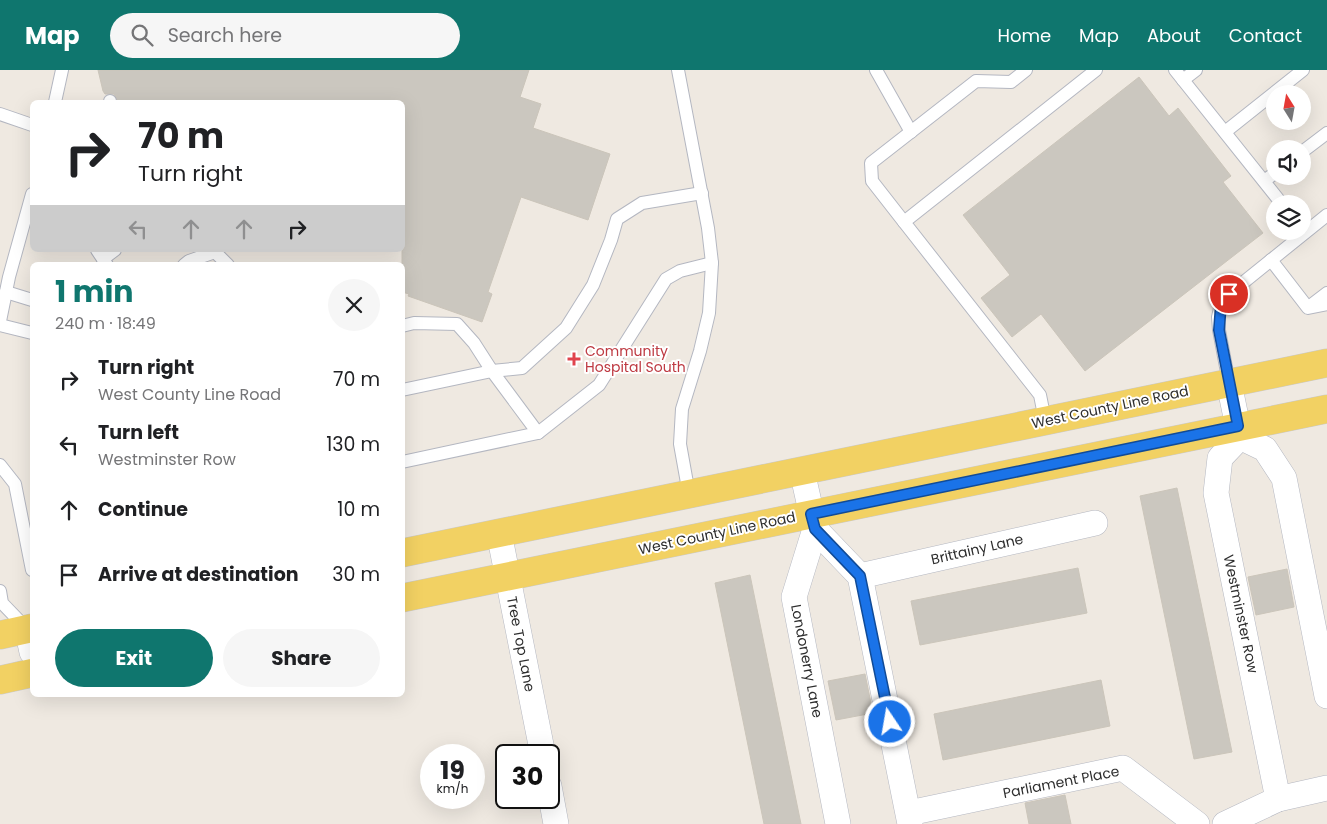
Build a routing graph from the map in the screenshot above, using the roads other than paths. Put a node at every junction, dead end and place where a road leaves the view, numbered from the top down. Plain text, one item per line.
1 (62, 70) edge
2 (678, 70) edge
3 (876, 70) edge
4 (1026, 70) edge
5 (1096, 70) edge
6 (1196, 70) edge
7 (1303, 70) edge
8 (1179, 75) edge
9 (976, 76) edge
10 (55, 100) edge
11 (0, 114) edge
12 (30, 124) edge
13 (911, 132) junction
14 (1225, 132) junction
15 (1327, 133) edge
16 (1311, 145) edge
17 (1264, 182) joint
18 (702, 193) junction
19 (1275, 195) edge
20 (30, 202) edge
21 (1327, 215) edge
22 (904, 222) junction
23 (1311, 226) edge
24 (1294, 240) edge
25 (215, 252) edge
26 (215, 252) edge
27 (1271, 260) junction
28 (188, 262) edge
29 (225, 262) edge
30 (712, 263) junction
31 (6, 292) junction
32 (1327, 294) edge
33 (30, 299) edge
34 (1327, 304) edge
35 (1308, 308) junction
36 (0, 321) edge
37 (0, 325) edge
38 (405, 325) edge
39 (30, 332) edge
40 (1327, 363) edge
41 (492, 371) junction
42 (1229, 383) junction
43 (405, 389) edge
44 (1327, 409) edge
45 (1045, 420) junction
46 (1239, 432) junction
47 (538, 433) junction
48 (405, 461) edge
49 (0, 465) edge
50 (802, 471) junction
51 (689, 494) junction
52 (813, 521) junction
53 (1095, 523) dead end
54 (499, 533) junction
55 (405, 552) edge
56 (30, 560) edge
57 (507, 576) junction
58 (860, 576) junction
59 (0, 591) edge
60 (405, 597) edge
61 (30, 629) edge
62 (30, 630) edge
63 (0, 635) edge
64 (30, 673) edge
65 (0, 680) edge
66 (1327, 696) edge
67 (540, 744) edge
68 (1327, 788) edge
69 (1278, 799) junction
70 (553, 809) edge
71 (909, 818) edge
72 (1188, 823) edge
73 (556, 824) edge
74 (838, 824) edge
75 (1225, 824) edge

1 - 10 lane
2 - 18 lane
3 - 13 lane
4 - 9 lane
5 - 22 lane
6 - 8 lane
7 - 14 lane
8 - 14 lane
9 - 13 lane
11 - 12 lane
13 - 22 lane
14 - 17 lane
15 - 16 lane
17 - 19 lane
18 - 30 lane
18 - 41 lane
20 - 31 lane
21 - 23 lane
22 - 45 lane
24 - 27 lane
25 - 29 lane
26 - 28 lane
27 - 35 lane
27 - 42 lane
30 - 47 lane
30 - 51 lane
31 - 33 lane
31 - 36 lane
32 - 35 lane
34 - 35 lane
37 - 39 lane
38 - 41 lane
40 - 42 main road, West County Line Road
41 - 43 lane
41 - 47 lane
42 - 45 main road, West County Line Road
42 - 46 street
44 - 46 main road, West County Line Road
45 - 50 main road, West County Line Road
46 - 52 main road, West County Line Road
46 - 66 street
46 - 69 street, Westminster Row
47 - 48 lane
49 - 56 lane
50 - 51 main road, West County Line Road
50 - 52 street, Londonerry Lane
51 - 54 main road, West County Line Road
52 - 57 main road, West County Line Road
52 - 58 street
52 - 74 street, Londonerry Lane
53 - 58 street, Brittainy Lane
54 - 55 main road, West County Line Road
54 - 57 street, Tree Top Lane
57 - 60 main road, West County Line Road
57 - 67 street, Tree Top Lane
58 - 71 street
59 - 61 lane
62 - 63 main road
64 - 65 main road
68 - 69 street
69 - 75 street
70 - 73 street
71 - 72 street, Parliament Place

